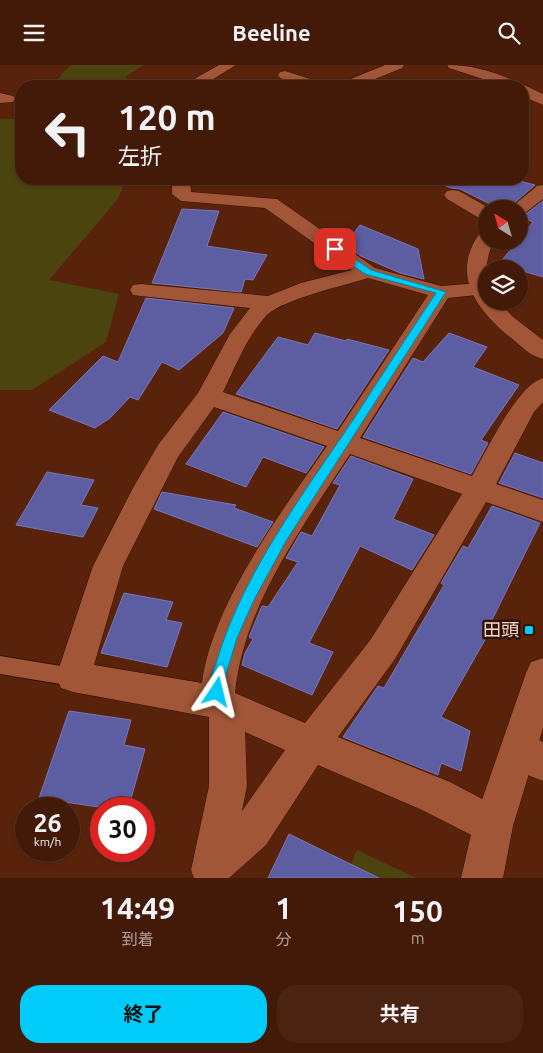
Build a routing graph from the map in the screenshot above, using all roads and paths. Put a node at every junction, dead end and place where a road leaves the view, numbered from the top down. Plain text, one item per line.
1 (228, 65) edge
2 (397, 65) edge
3 (454, 65) edge
4 (285, 75) dead end
5 (202, 80) edge
6 (300, 80) edge
7 (361, 80) edge
8 (503, 80) edge
9 (529, 93) edge
10 (543, 100) edge
11 (181, 185) edge
12 (543, 190) edge
13 (454, 195) dead end
14 (528, 201) edge
15 (478, 209) edge
16 (480, 250) edge
17 (368, 272) junction
18 (478, 278) edge
19 (141, 290) dead end
20 (441, 292) junction
21 (478, 295) edge
22 (270, 303) junction
23 (495, 310) edge
24 (543, 352) edge
25 (543, 386) edge
26 (209, 396) junction
27 (345, 441) junction
28 (479, 489) junction
29 (543, 511) edge
30 (0, 665) edge
31 (543, 673) edge
32 (74, 677) junction
33 (222, 705) junction
34 (311, 744) junction
35 (531, 756) edge
36 (493, 826) junction
37 (211, 872) edge
38 (482, 878) edge

1 - 5 street
2 - 7 street
3 - 8 street
4 - 6 street
9 - 10 street
11 - 17 street
12 - 14 street
13 - 15 street
16 - 18 street
17 - 20 street
17 - 22 street
19 - 22 street
20 - 21 street
20 - 27 street
22 - 26 street
23 - 24 street
25 - 28 street
26 - 27 street
26 - 32 street
27 - 28 street
27 - 33 street
28 - 29 street
28 - 34 street
30 - 32 lane
31 - 35 street
32 - 33 street
33 - 34 street
33 - 37 street
34 - 36 street
34 - 37 street
35 - 36 street
36 - 38 street

